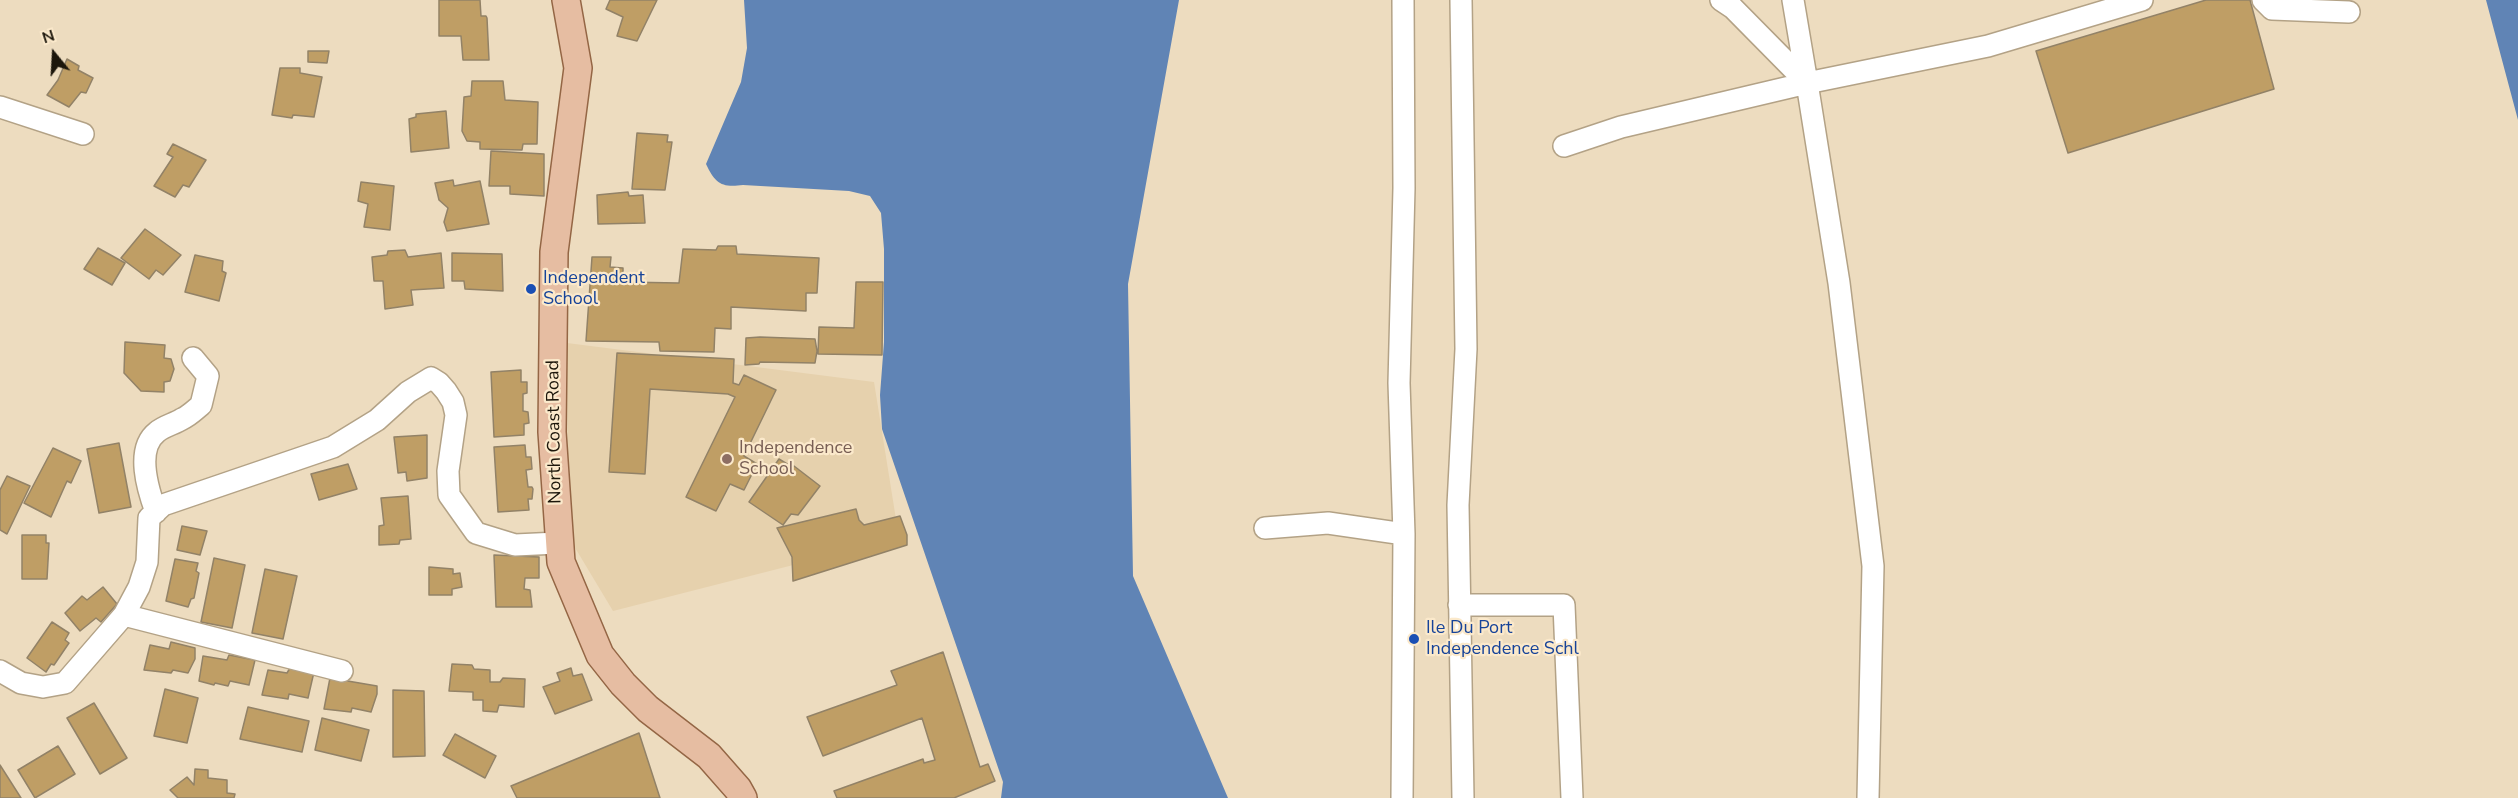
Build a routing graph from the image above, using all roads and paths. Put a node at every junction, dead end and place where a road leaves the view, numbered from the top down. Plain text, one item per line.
1 (566, 0) edge
2 (1403, 0) edge
3 (1461, 0) edge
4 (1721, 0) edge
5 (1793, 0) edge
6 (2142, 0) edge
7 (2263, 0) edge
8 (2349, 12) dead end
9 (1807, 83) junction
10 (0, 107) edge
11 (83, 134) dead end
12 (1564, 146) dead end
13 (193, 358) dead end
14 (156, 512) junction
15 (1265, 528) dead end
16 (1404, 534) junction
17 (558, 543) junction
18 (1459, 605) junction
19 (124, 615) junction
20 (0, 670) edge
21 (342, 671) dead end
22 (743, 798) edge
23 (1402, 798) edge
24 (1463, 798) edge
25 (1572, 798) edge
26 (1868, 798) edge

1 - 17 main road, North Coast Road
2 - 16 street
3 - 18 street
4 - 9 street
5 - 9 street
6 - 9 street
7 - 8 street
9 - 12 street
9 - 26 street
10 - 11 street
13 - 14 street
14 - 17 street
14 - 19 street
15 - 16 street
16 - 23 street
17 - 22 main road, North Coast Road
18 - 24 street
18 - 25 street
19 - 20 street
19 - 21 street

